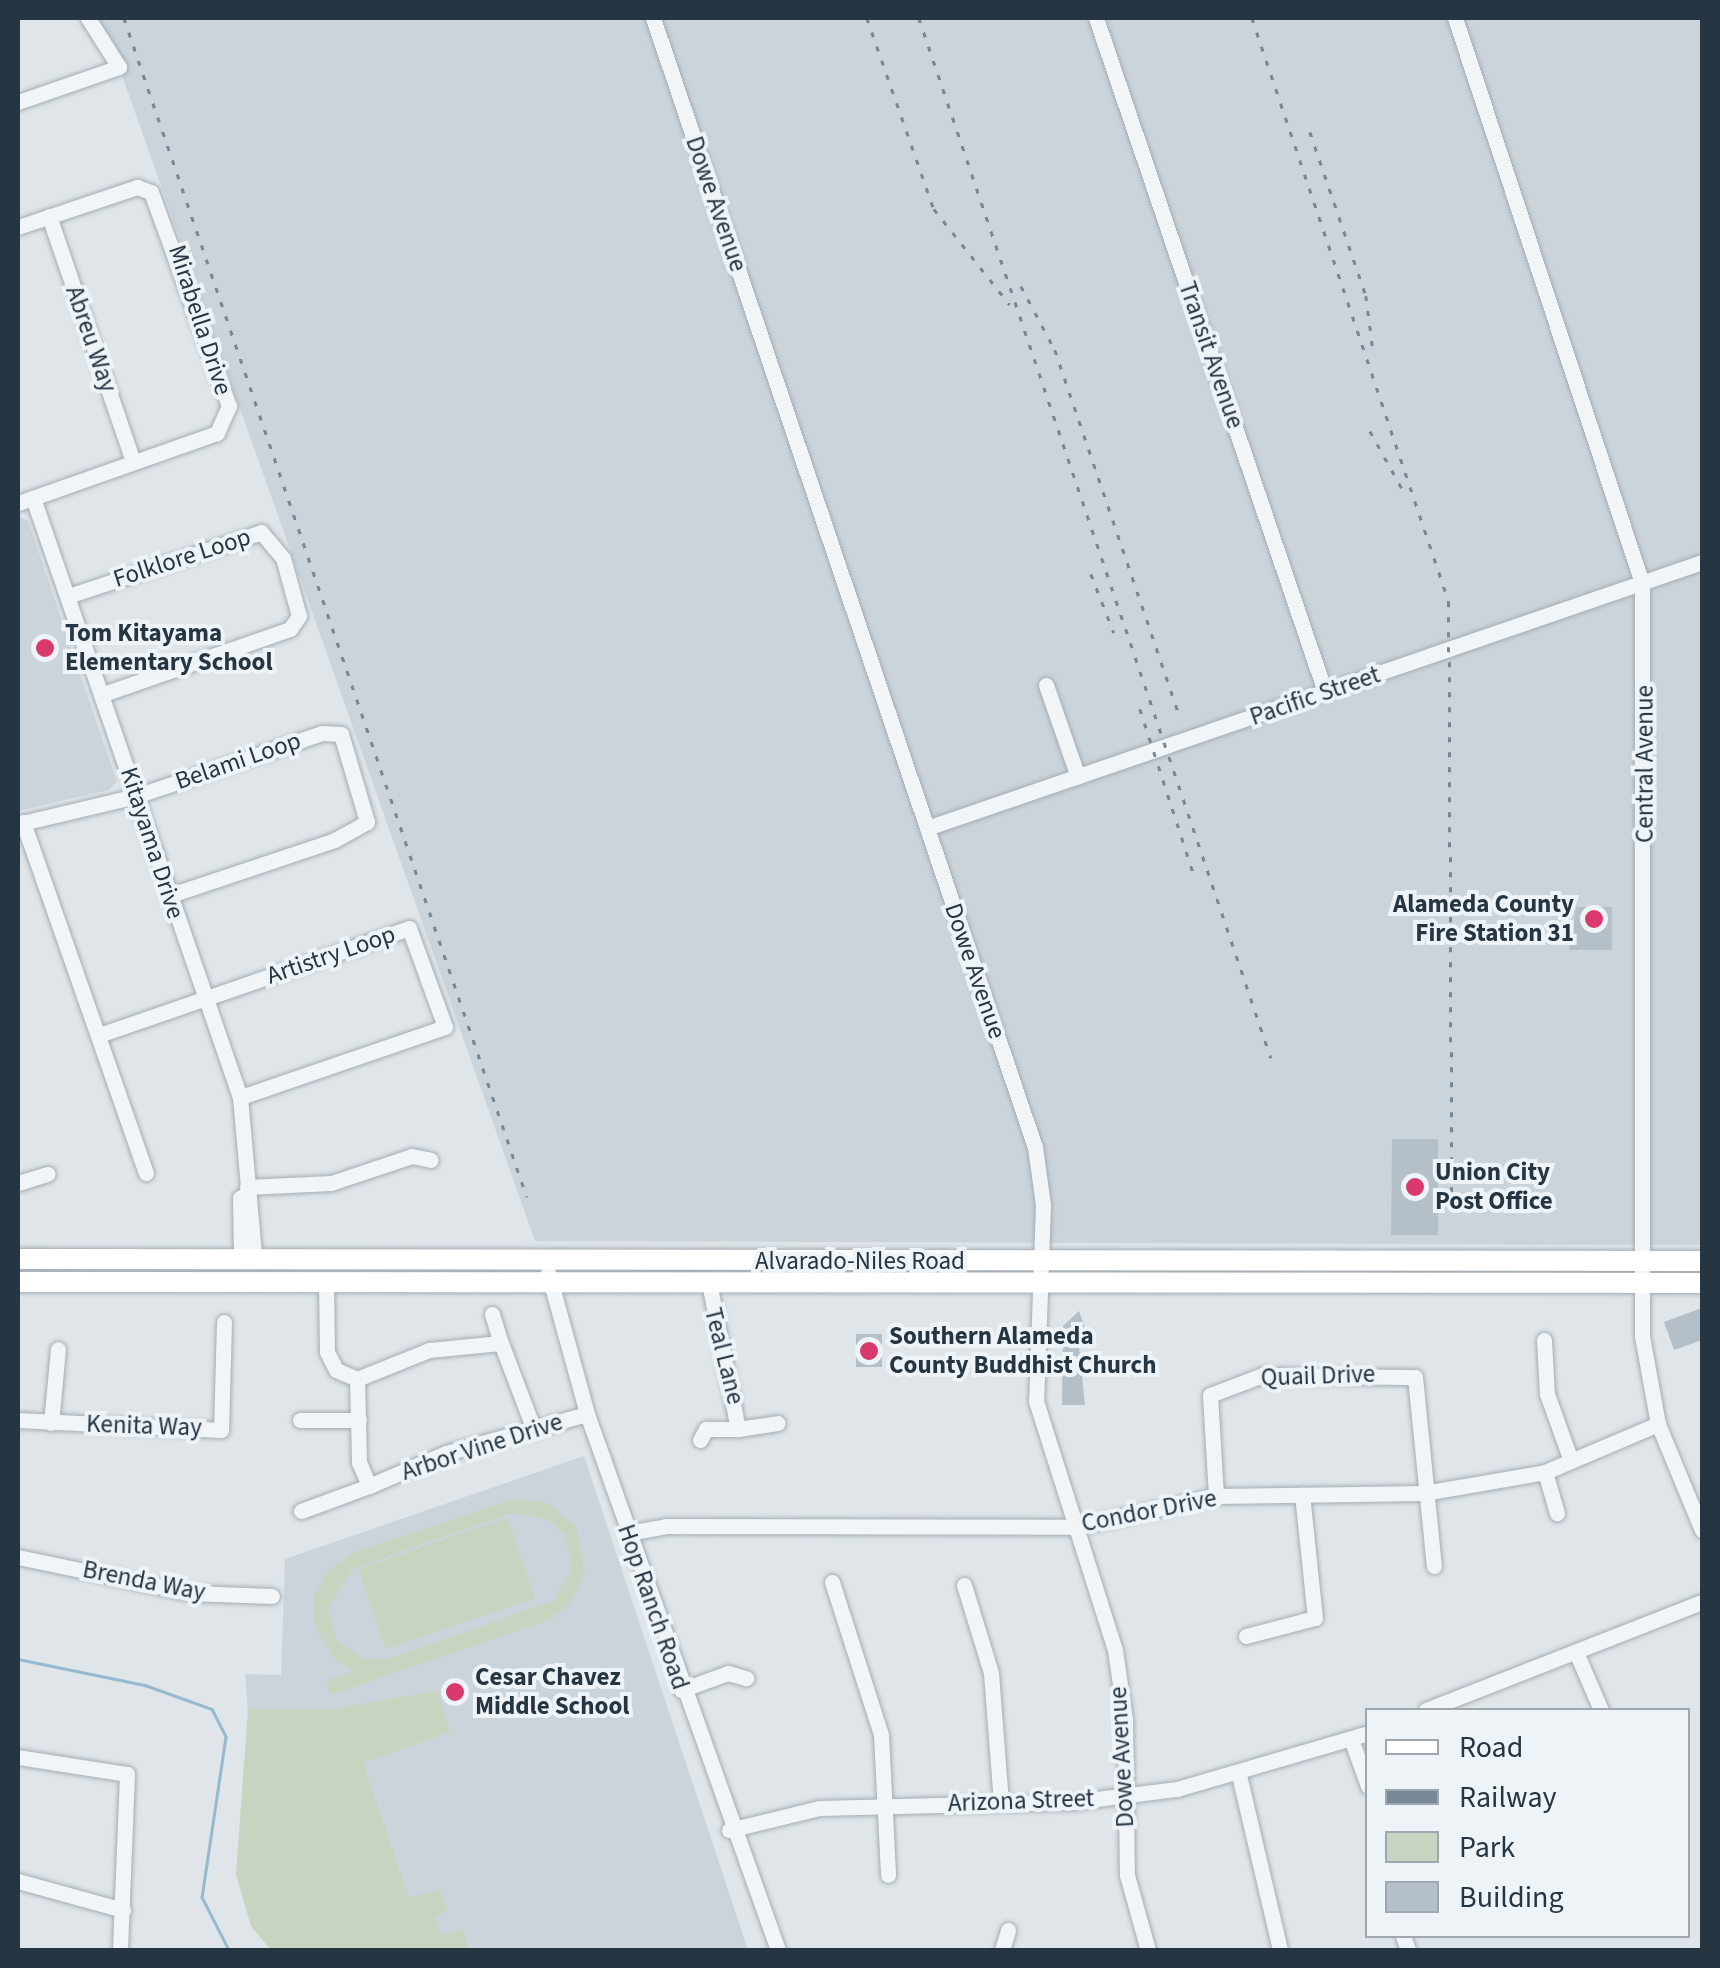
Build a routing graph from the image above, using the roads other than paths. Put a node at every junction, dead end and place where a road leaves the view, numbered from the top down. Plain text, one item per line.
1 (88, 18) edge
2 (653, 18) edge
3 (1096, 18) edge
4 (1454, 18) edge
5 (18, 102) edge
6 (48, 216) junction
7 (18, 227) edge
8 (133, 461) junction
9 (25, 500) edge
10 (1702, 562) edge
11 (1642, 583) junction
12 (68, 596) junction
13 (1046, 685) dead end
14 (1325, 692) junction
15 (103, 694) junction
16 (1078, 777) junction
17 (136, 796) junction
18 (20, 823) edge
19 (927, 828) junction
20 (168, 896) junction
21 (206, 997) junction
22 (99, 1035) junction
23 (240, 1097) junction
24 (431, 1160) dead end
25 (146, 1173) dead end
26 (48, 1174) dead end
27 (18, 1183) edge
28 (247, 1190) junction
29 (247, 1255) junction
30 (548, 1258) junction
31 (18, 1259) edge
32 (1644, 1260) junction
33 (1702, 1261) edge
34 (1039, 1272) junction
35 (326, 1280) junction
36 (548, 1281) junction
37 (18, 1282) edge
38 (1642, 1282) junction
39 (709, 1283) junction
40 (1702, 1283) edge
41 (492, 1314) dead end
42 (224, 1322) dead end
43 (1544, 1340) dead end
44 (501, 1343) junction
45 (58, 1349) dead end
46 (357, 1379) junction
47 (587, 1414) junction
48 (18, 1420) edge
49 (300, 1420) dead end
50 (359, 1420) junction
51 (51, 1422) junction
52 (778, 1423) dead end
53 (1658, 1424) junction
54 (738, 1429) junction
55 (534, 1430) junction
56 (700, 1440) dead end
57 (1570, 1458) junction
58 (1545, 1472) junction
59 (368, 1486) junction
60 (1424, 1493) junction
61 (1302, 1494) junction
62 (1216, 1496) junction
63 (301, 1512) dead end
64 (1558, 1513) dead end
65 (1075, 1527) junction
66 (1702, 1530) edge
67 (628, 1533) junction
68 (18, 1558) edge
69 (1434, 1566) dead end
70 (832, 1582) dead end
71 (964, 1585) dead end
72 (272, 1596) dead end
73 (1702, 1602) edge
74 (1246, 1636) dead end
75 (1576, 1652) junction
76 (746, 1678) dead end
77 (681, 1690) junction
78 (1466, 1704) edge
79 (1439, 1708) edge
80 (1600, 1708) edge
81 (1365, 1733) edge
82 (1351, 1739) junction
83 (18, 1757) edge
84 (1238, 1775) junction
85 (1365, 1778) edge
86 (1124, 1795) junction
87 (1002, 1802) junction
88 (882, 1807) junction
89 (729, 1830) junction
90 (888, 1875) dead end
91 (18, 1881) edge
92 (123, 1910) junction
93 (1008, 1930) dead end
94 (120, 1950) edge
95 (778, 1950) edge
96 (1002, 1950) edge
97 (1148, 1950) edge
98 (1280, 1950) edge

1 - 5 street
2 - 19 street, Dowe Avenue
3 - 14 street, Transit Avenue
4 - 11 street, Central Avenue
6 - 7 street
6 - 8 street, Abreu Way
6 - 8 street, Mirabella Drive
8 - 9 street, Mirabella Drive
9 - 12 street, Kitayama Drive
10 - 11 street, Pacific Street
11 - 14 street, Pacific Street
11 - 32 street, Central Avenue
12 - 15 street, Kitayama Drive
12 - 15 street, Folklore Loop
13 - 16 street
14 - 16 street, Pacific Street
15 - 17 street, Kitayama Drive
16 - 19 street, Pacific Street
17 - 18 street, Belami Loop
17 - 20 street, Kitayama Drive
17 - 20 street, Belami Loop
18 - 22 street
19 - 34 street, Dowe Avenue
20 - 21 street, Kitayama Drive
21 - 22 street
21 - 23 street, Kitayama Drive
21 - 23 street, Artistry Loop
22 - 25 street
23 - 28 street, Kitayama Drive
24 - 28 street
26 - 27 street
28 - 29 street, Kitayama Drive
29 - 30 main road, Alvarado-Niles Road
29 - 31 main road, Alvarado-Niles Road
30 - 34 main road, Alvarado-Niles Road
30 - 36 street, Hop Ranch Road
32 - 33 main road, Alvarado-Niles Road
32 - 34 main road, Alvarado-Niles Road
32 - 38 street, Central Avenue
34 - 38 main road, Alvarado-Niles Road
34 - 39 main road, Alvarado-Niles Road
34 - 65 street, Dowe Avenue
35 - 36 main road, Alvarado-Niles Road
35 - 37 main road, Alvarado-Niles Road
35 - 46 street
36 - 39 main road, Alvarado-Niles Road
36 - 47 street, Hop Ranch Road
38 - 40 main road, Alvarado-Niles Road
38 - 53 street, Central Avenue
39 - 54 street, Teal Lane
41 - 44 street
42 - 51 street, Kenita Way
43 - 57 street
44 - 46 street
44 - 55 street
45 - 51 street
46 - 50 street, Arbor Vine Drive
47 - 55 street, Arbor Vine Drive
47 - 67 street, Hop Ranch Road
48 - 51 street, Kenita Way
49 - 50 street
50 - 59 street, Arbor Vine Drive
52 - 54 street, Teal Lane
53 - 57 street, Condor Drive
53 - 66 street, Central Avenue
54 - 56 street, Teal Lane
55 - 59 street, Arbor Vine Drive
57 - 58 street, Condor Drive
58 - 60 street, Condor Drive
58 - 64 street
59 - 63 street
60 - 61 street, Condor Drive
60 - 62 street, Quail Drive
60 - 69 street
61 - 62 street, Condor Drive
61 - 74 street
62 - 65 street, Condor Drive
65 - 67 street, Condor Drive
65 - 86 street, Dowe Avenue
67 - 77 street, Hop Ranch Road
68 - 72 street, Brenda Way
70 - 88 street
71 - 87 street
73 - 75 street
75 - 78 street
75 - 80 street
76 - 77 street
77 - 89 street, Hop Ranch Road
78 - 79 street
81 - 82 street, Arizona Street
82 - 84 street, Arizona Street
82 - 85 street
83 - 92 street
84 - 86 street, Arizona Street
84 - 98 street
86 - 87 street, Arizona Street
86 - 97 street, Dowe Avenue
87 - 88 street, Arizona Street
88 - 89 street, Arizona Street
88 - 90 street
89 - 95 street, Hop Ranch Road
91 - 92 street
92 - 94 street
93 - 96 street

